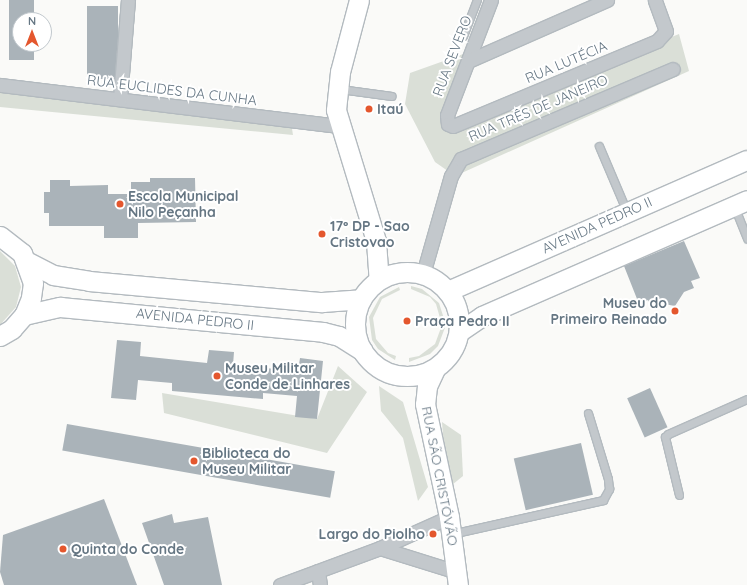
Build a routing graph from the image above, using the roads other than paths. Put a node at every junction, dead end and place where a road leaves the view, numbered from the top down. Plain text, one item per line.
1 (128, 0) edge
2 (359, 0) edge
3 (478, 0) edge
4 (491, 0) edge
5 (607, 0) edge
6 (658, 1) edge
7 (463, 36) dead end
8 (468, 61) junction
9 (673, 69) dead end
10 (0, 85) edge
11 (337, 88) junction
12 (392, 96) dead end
13 (120, 99) junction
14 (448, 124) joint
15 (339, 126) junction
16 (599, 146) dead end
17 (747, 160) edge
18 (740, 203) edge
19 (628, 212) junction
20 (0, 236) edge
21 (747, 238) edge
22 (26, 261) junction
23 (423, 274) junction
24 (379, 280) junction
25 (448, 290) junction
26 (361, 298) junction
27 (24, 315) junction
28 (460, 331) junction
29 (0, 336) edge
30 (363, 352) junction
31 (434, 369) junction
32 (747, 399) edge
33 (588, 413) dead end
34 (679, 495) dead end
35 (450, 526) junction
36 (380, 548) junction
37 (318, 571) junction
38 (458, 578) edge
39 (280, 585) edge
40 (320, 585) edge

1 - 13 street
2 - 11 street
3 - 7 lane
4 - 8 street, RUA SEVERO
5 - 8 street
6 - 14 street, RUA LUTÉCIA
8 - 14 street, RUA SEVERO
9 - 23 street, RUA TRÊS DE JANEIRO
10 - 13 street, RUA EUCLIDES DA CUNHA
11 - 12 lane
11 - 15 street
13 - 15 street, RUA EUCLIDES DA CUNHA
15 - 24 street
16 - 19 lane
17 - 19 street, AVENIDA PEDRO II
18 - 21 lane
18 - 28 street
19 - 25 street, AVENIDA PEDRO II
20 - 22 street, AVENIDA PEDRO II
22 - 26 street, AVENIDA PEDRO II
22 - 27 street, AVENIDA PEDRO II
23 - 24 street
23 - 25 street
24 - 26 street
25 - 28 street
26 - 30 street
27 - 29 street, AVENIDA PEDRO II
27 - 30 street, AVENIDA PEDRO II
28 - 31 street
30 - 31 street
31 - 35 street, RUA SÃO CRISTÓVÃO
32 - 34 lane
33 - 35 lane
35 - 36 street
35 - 38 street, RUA SÃO CRISTÓVÃO
36 - 37 street
36 - 38 street
37 - 39 street
37 - 40 street

